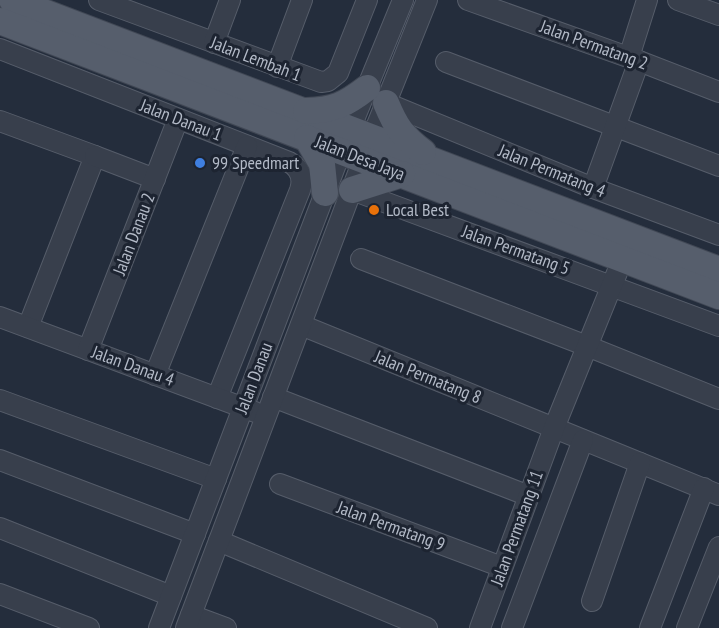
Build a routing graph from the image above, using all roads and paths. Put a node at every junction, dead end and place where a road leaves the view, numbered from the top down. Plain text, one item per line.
1 (12, 0) edge
2 (99, 0) edge
3 (230, 0) edge
4 (302, 0) edge
5 (367, 0) edge
6 (403, 0) edge
7 (427, 0) edge
8 (468, 0) edge
9 (647, 0) edge
10 (678, 0) edge
11 (719, 15) edge
12 (0, 21) edge
13 (214, 43) junction
14 (0, 50) edge
15 (634, 59) junction
16 (446, 62) dead end
17 (277, 67) junction
18 (719, 92) edge
19 (376, 96) junction
20 (303, 111) junction
21 (178, 119) junction
22 (0, 121) edge
23 (616, 127) junction
24 (307, 138) junction
25 (357, 145) junction
26 (247, 146) junction
27 (95, 156) junction
28 (431, 160) junction
29 (719, 166) edge
30 (402, 174) junction
31 (155, 179) junction
32 (593, 188) junction
33 (352, 190) junction
34 (325, 192) junction
35 (719, 235) edge
36 (627, 248) junction
37 (361, 259) dead end
38 (719, 270) edge
39 (612, 285) junction
40 (719, 296) edge
41 (0, 316) edge
42 (301, 325) junction
43 (719, 326) edge
44 (28, 327) junction
45 (587, 346) junction
46 (88, 350) junction
47 (155, 375) junction
48 (273, 397) junction
49 (217, 398) junction
50 (719, 399) edge
51 (0, 400) edge
52 (243, 408) junction
53 (266, 416) junction
54 (554, 428) junction
55 (583, 440) junction
56 (0, 460) edge
57 (640, 463) junction
58 (216, 479) junction
59 (280, 484) dead end
60 (711, 492) edge
61 (529, 496) junction
62 (0, 528) edge
63 (195, 534) junction
64 (219, 541) junction
65 (719, 547) edge
66 (502, 567) junction
67 (0, 594) edge
68 (171, 596) junction
69 (592, 601) dead end
70 (189, 621) edge
71 (89, 628) edge
72 (159, 628) edge
73 (226, 628) edge
74 (427, 628) edge
75 (480, 628) edge
76 (512, 628) edge
77 (650, 628) edge
78 (687, 628) edge

1 - 20 main road, Jalan Desa Jaya
2 - 13 street, Jalan Lembah 1
3 - 13 street
4 - 17 street
5 - 17 street, Jalan Lembah 1
6 - 19 street
7 - 19 street
8 - 15 street, Jalan Permatang 2
9 - 15 street
10 - 11 street
12 - 24 main road, Jalan Desa Jaya
13 - 17 street, Jalan Lembah 1
14 - 21 street, Jalan Danau 1
15 - 18 street, Jalan Permatang 2
15 - 23 street
16 - 23 street
19 - 20 main road
19 - 25 street
19 - 28 main road
19 - 32 street, Jalan Permatang 4
20 - 25 main road, Jalan Desa Jaya
21 - 26 street, Jalan Danau 1
21 - 31 street, Jalan Danau 2
22 - 27 street
23 - 29 street
23 - 32 street
24 - 25 main road, Jalan Desa Jaya
24 - 34 main road
25 - 28 main road, Jalan Desa Jaya
25 - 30 main road, Jalan Desa Jaya
25 - 33 street, Jalan Danau
25 - 34 street, Jalan Danau
26 - 47 street
26 - 49 street, Jalan Danau 1
27 - 31 street
27 - 44 street
28 - 36 main road, Jalan Desa Jaya
30 - 33 main road
30 - 36 main road, Jalan Desa Jaya
31 - 46 street, Jalan Danau 2
32 - 35 street, Jalan Permatang 4
33 - 39 street, Jalan Permatang 5
33 - 42 street, Jalan Danau
34 - 52 street, Jalan Danau
36 - 38 main road, Jalan Desa Jaya
36 - 39 street, Jalan Permatang 11
36 - 40 main road, Jalan Desa Jaya
37 - 45 street
39 - 43 street, Jalan Permatang 5
39 - 45 street, Jalan Permatang 11
41 - 44 street, Jalan Danau 4
42 - 48 street, Jalan Danau
42 - 54 street, Jalan Permatang 8
44 - 46 street, Jalan Danau 4
45 - 50 street
45 - 54 street, Jalan Permatang 11
46 - 47 street, Jalan Danau 4
47 - 49 street, Jalan Danau 4
48 - 53 street, Jalan Danau
48 - 61 street
49 - 52 street, Jalan Danau 4
51 - 58 street
52 - 53 street, Jalan Danau 4
52 - 58 street, Jalan Danau
53 - 64 street, Jalan Danau
54 - 55 street, Jalan Permatang 8
54 - 61 street, Jalan Permatang 11
55 - 57 street, Jalan Permatang 8
55 - 76 street
56 - 63 street
57 - 60 street, Jalan Permatang 8
57 - 69 street
58 - 63 street, Jalan Danau
59 - 66 street, Jalan Permatang 9
60 - 77 street
61 - 66 street, Jalan Permatang 11
62 - 68 street
63 - 68 street, Jalan Danau
64 - 70 street, Jalan Danau
64 - 74 street
65 - 78 street
66 - 75 street, Jalan Permatang 11
67 - 71 street
68 - 72 street, Jalan Danau
70 - 73 street

